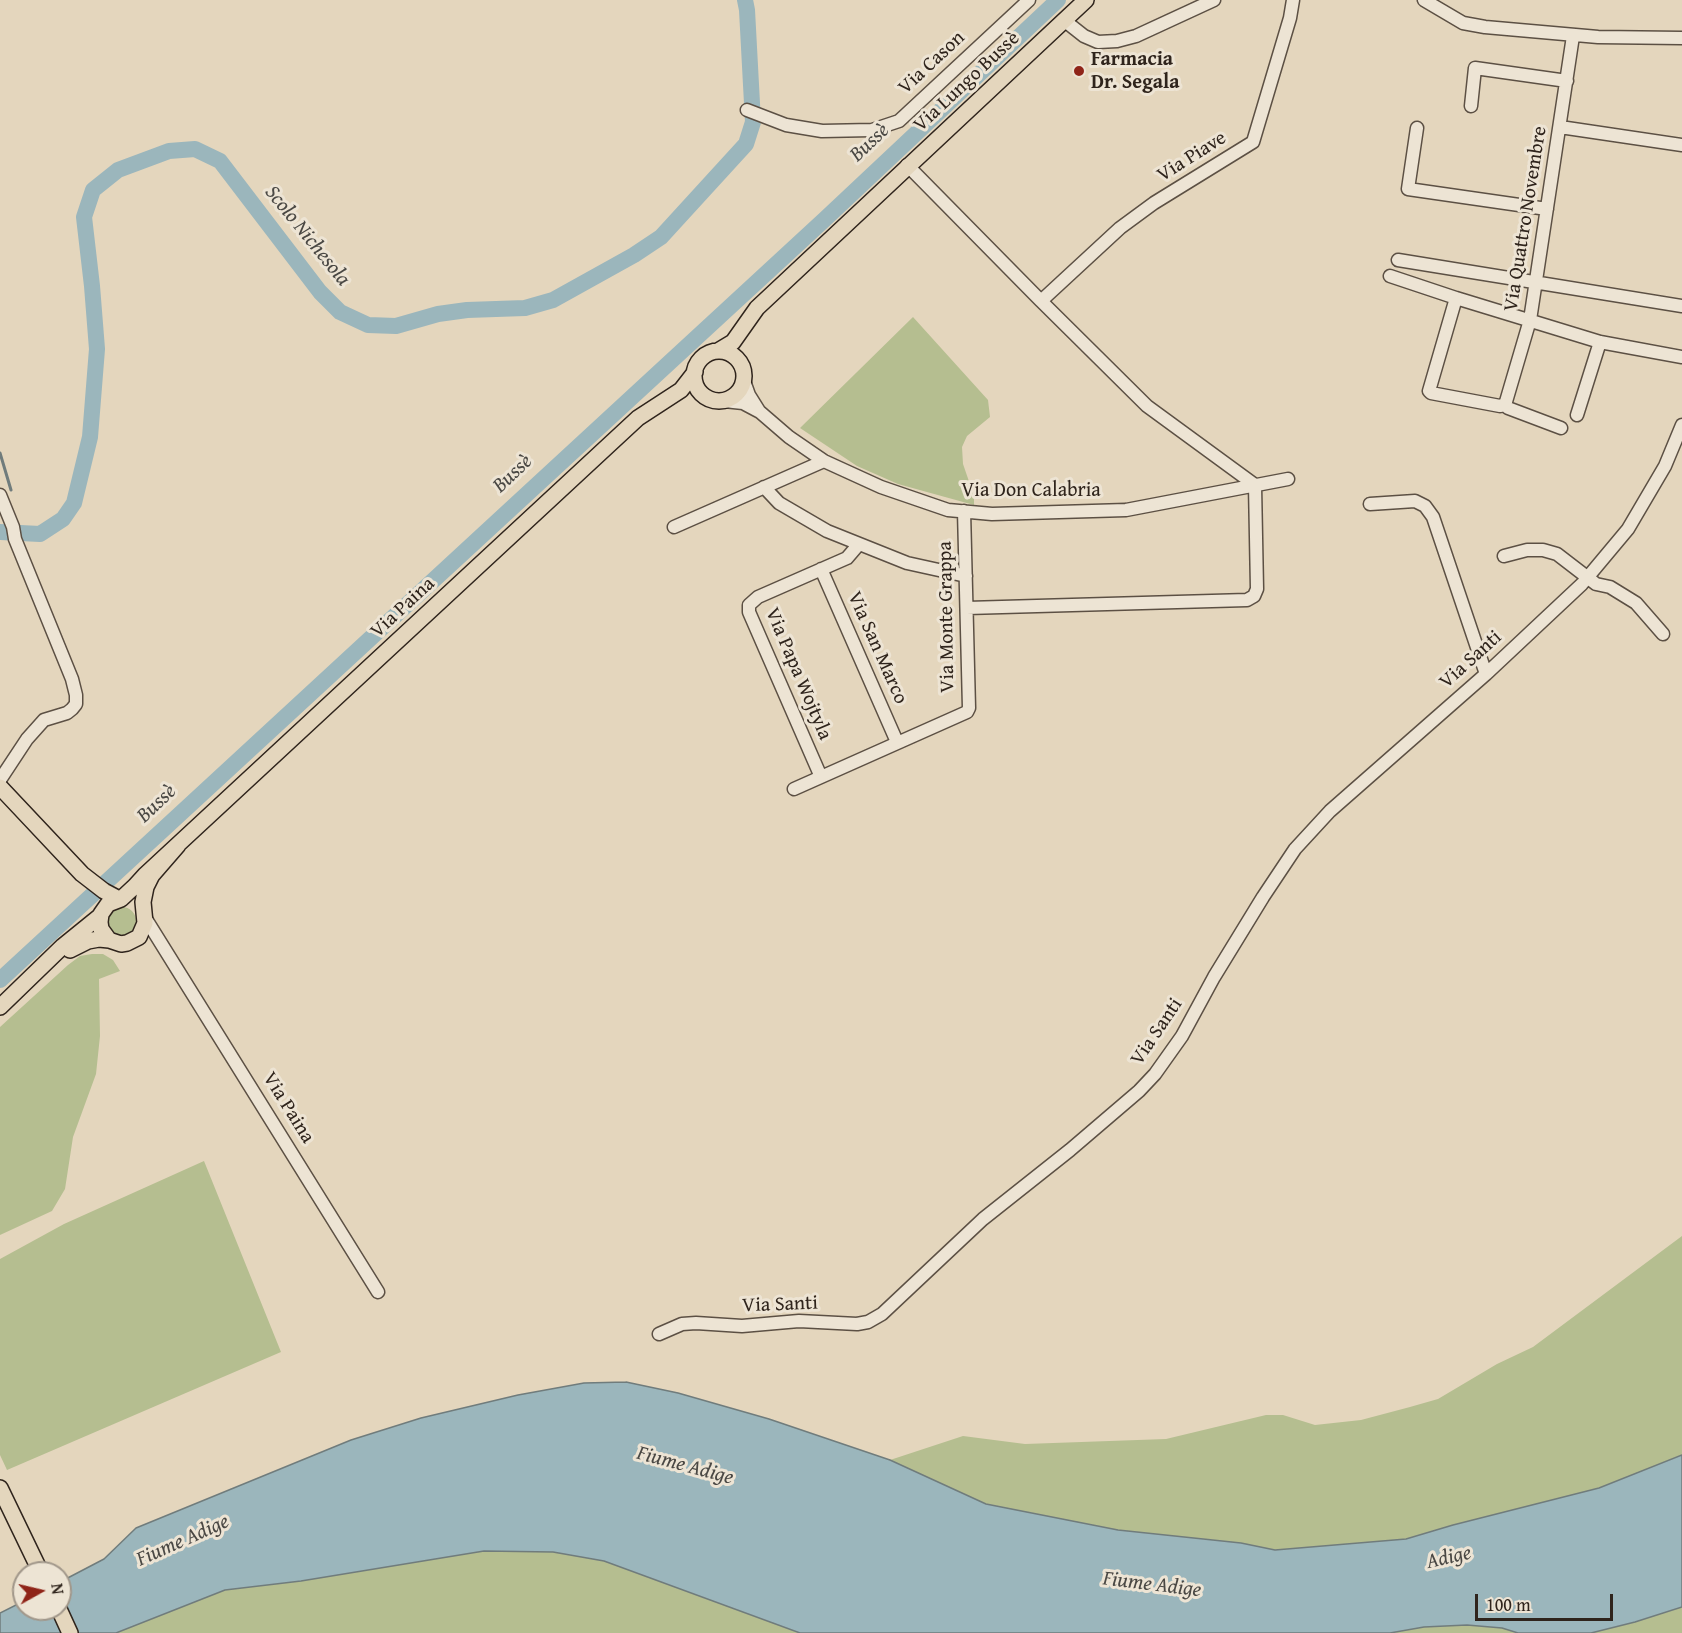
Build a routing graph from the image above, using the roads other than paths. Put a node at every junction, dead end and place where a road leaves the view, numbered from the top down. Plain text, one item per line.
1 (1029, 0) edge
2 (1086, 0) edge
3 (1214, 0) edge
4 (1293, 0) edge
5 (1425, 0) edge
6 (1065, 21) junction
7 (1573, 36) junction
8 (1682, 38) edge
9 (1567, 81) junction
10 (1471, 106) dead end
11 (753, 112) dead end
12 (1560, 127) junction
13 (1417, 128) dead end
14 (1682, 146) edge
15 (907, 165) junction
16 (1547, 209) junction
17 (1398, 260) dead end
18 (1390, 276) dead end
19 (1536, 283) junction
20 (1456, 298) junction
21 (1041, 302) junction
22 (1682, 306) edge
23 (1530, 320) junction
24 (748, 321) junction
25 (1600, 342) junction
26 (718, 351) junction
27 (1682, 357) edge
28 (740, 362) junction
29 (695, 372) junction
30 (744, 381) junction
31 (702, 395) junction
32 (724, 401) junction
33 (659, 405) junction
34 (1505, 405) junction
35 (760, 412) junction
36 (1576, 415) dead end
37 (1682, 425) edge
38 (1561, 428) dead end
39 (824, 461) junction
40 (1288, 479) dead end
41 (1255, 485) junction
42 (764, 487) junction
43 (1, 502) edge
44 (1370, 504) dead end
45 (964, 512) junction
46 (674, 527) dead end
47 (859, 544) junction
48 (1504, 556) dead end
49 (821, 569) junction
50 (966, 576) junction
51 (1587, 577) junction
52 (967, 608) junction
53 (1663, 634) dead end
54 (1486, 674) junction
55 (897, 742) junction
56 (821, 777) junction
57 (0, 780) edge
58 (0, 787) edge
59 (794, 789) dead end
60 (178, 845) junction
61 (109, 904) junction
62 (144, 914) junction
63 (109, 940) junction
64 (133, 941) junction
65 (161, 945) junction
66 (38, 973) junction
67 (0, 1007) edge
68 (378, 1293) dead end
69 (659, 1334) dead end
70 (0, 1488) edge
71 (35, 1561) edge

1 - 11 street, Via Cason
2 - 6 main road, Via Lungo Bussè
3 - 6 street
4 - 21 street, Via Piave
5 - 7 street
6 - 15 main road, Via Lungo Bussè
7 - 8 street
7 - 9 street, Via Quattro Novembre
9 - 10 street
9 - 12 street, Via Quattro Novembre
12 - 14 street
12 - 16 street, Via Quattro Novembre
13 - 16 street
15 - 21 street
15 - 24 main road, Via Lungo Bussè
16 - 19 street, Via Quattro Novembre
17 - 19 street
18 - 20 street
19 - 22 street
19 - 23 street, Via Quattro Novembre
20 - 23 street
20 - 34 street
21 - 41 street
23 - 25 street
23 - 34 street, Via Quattro Novembre
24 - 26 main road, Via Lungo Bussè
24 - 28 main road, Via Lungo Bussè
25 - 27 street
25 - 36 street
26 - 28 main road
26 - 29 main road
28 - 30 main road
29 - 31 main road
29 - 33 main road, Via Paina
30 - 32 main road
30 - 35 street, Via Don Calabria
31 - 32 main road
31 - 33 main road, Via Paina
32 - 35 street, Via Don Calabria
33 - 60 main road, Via Paina
34 - 38 street
35 - 39 street, Via Don Calabria
37 - 51 street, Via Santi
39 - 42 street
39 - 45 street, Via Don Calabria
40 - 41 street, Via Don Calabria
41 - 45 street, Via Don Calabria
41 - 52 street
42 - 46 street
42 - 47 street
43 - 57 street
44 - 54 street
45 - 50 street, Via Monte Grappa
47 - 49 street, Via Papa Wojtyla
47 - 50 street
48 - 51 street
49 - 55 street, Via San Marco
49 - 56 street, Via Papa Wojtyla
50 - 52 street, Via Monte Grappa
51 - 53 street
51 - 54 street, Via Santi
52 - 55 street, Via Monte Grappa
54 - 69 street, Via Santi
55 - 56 street, Via Monte Grappa
56 - 59 street, Via Monte Grappa
58 - 61 main road
60 - 61 main road
60 - 62 main road
61 - 62 main road
61 - 63 main road
61 - 66 main road
62 - 64 main road
62 - 65 street, Via Paina
63 - 64 main road
63 - 66 main road
64 - 65 street
65 - 68 street, Via Paina
66 - 67 main road
70 - 71 main road

